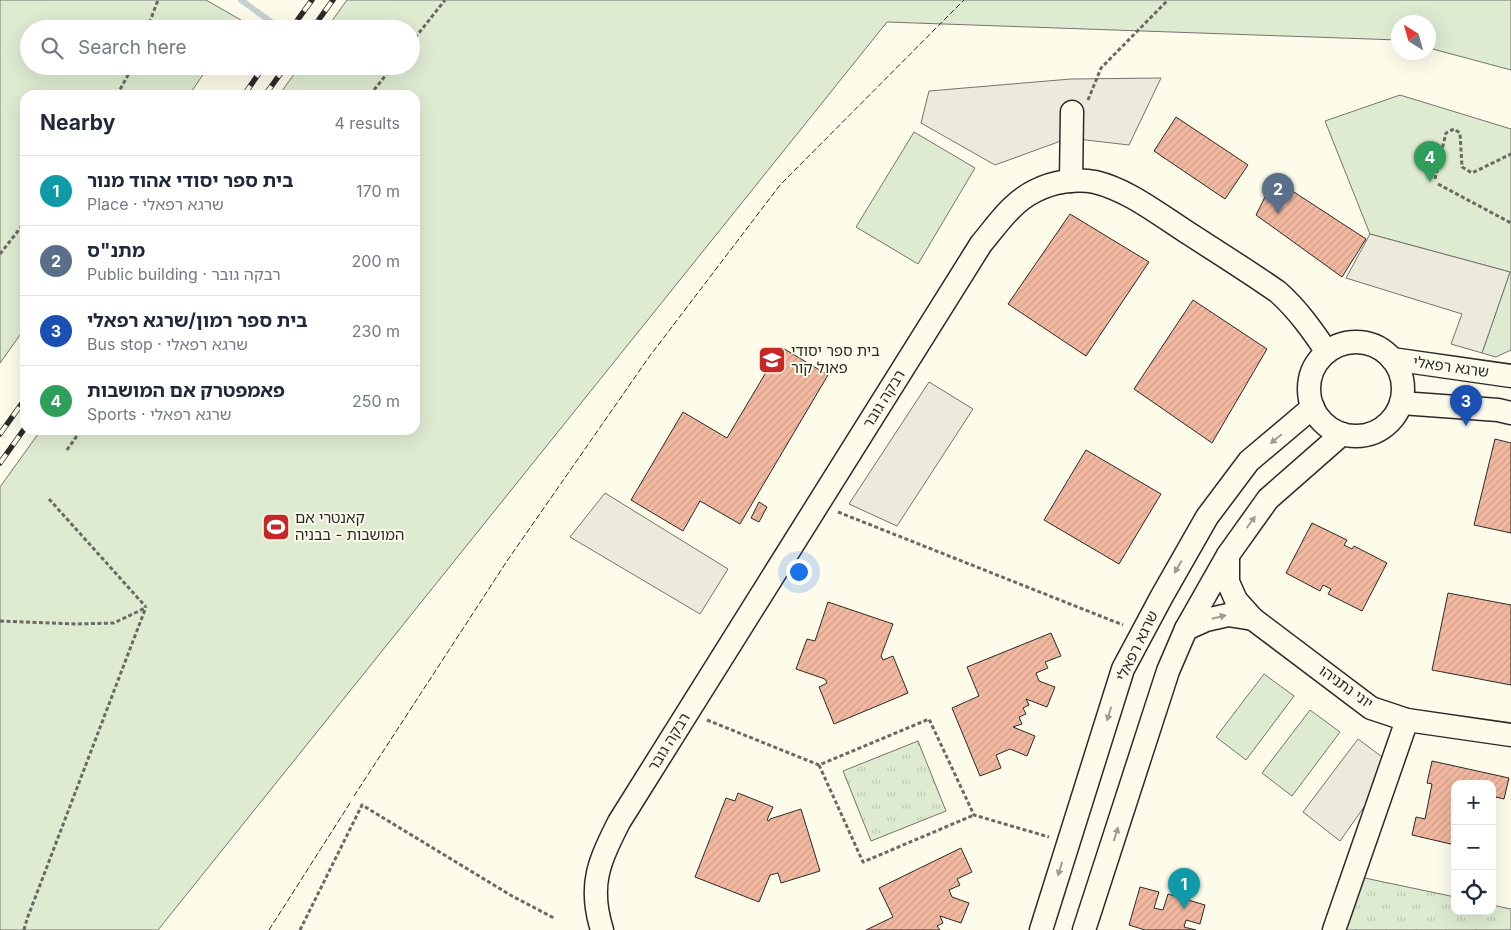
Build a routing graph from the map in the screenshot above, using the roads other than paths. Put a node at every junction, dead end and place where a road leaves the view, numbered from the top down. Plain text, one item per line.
1 (1079, 109) road end
2 (1071, 181) junction
3 (1327, 352) junction
4 (1392, 358) junction
5 (1511, 376) edge
6 (1401, 403) junction
7 (1313, 407) junction
8 (1511, 413) edge
9 (1342, 434) junction
10 (1228, 555) junction
11 (1254, 619) junction
12 (1186, 629) junction
13 (1407, 720) junction
14 (1511, 735) edge
15 (602, 930) edge
16 (1041, 930) edge
17 (1084, 930) edge
18 (1334, 930) edge

1 - 2 street
2 - 3 street, רבקה גובר
2 - 15 street, רבקה גובר
3 - 4 street
3 - 7 street
4 - 5 street, שרגא רפאלי
4 - 6 street
6 - 8 street
6 - 9 street
7 - 9 street
7 -> 16 street, שרגא רפאלי
10 -> 9 street
10 - 11 street, יוני נתניהו
10 - 12 street
12 -> 11 street, יוני נתניהו
11 - 13 street, יוני נתניהו
17 -> 12 street
13 - 14 street, יוני נתניהו
13 - 18 street

